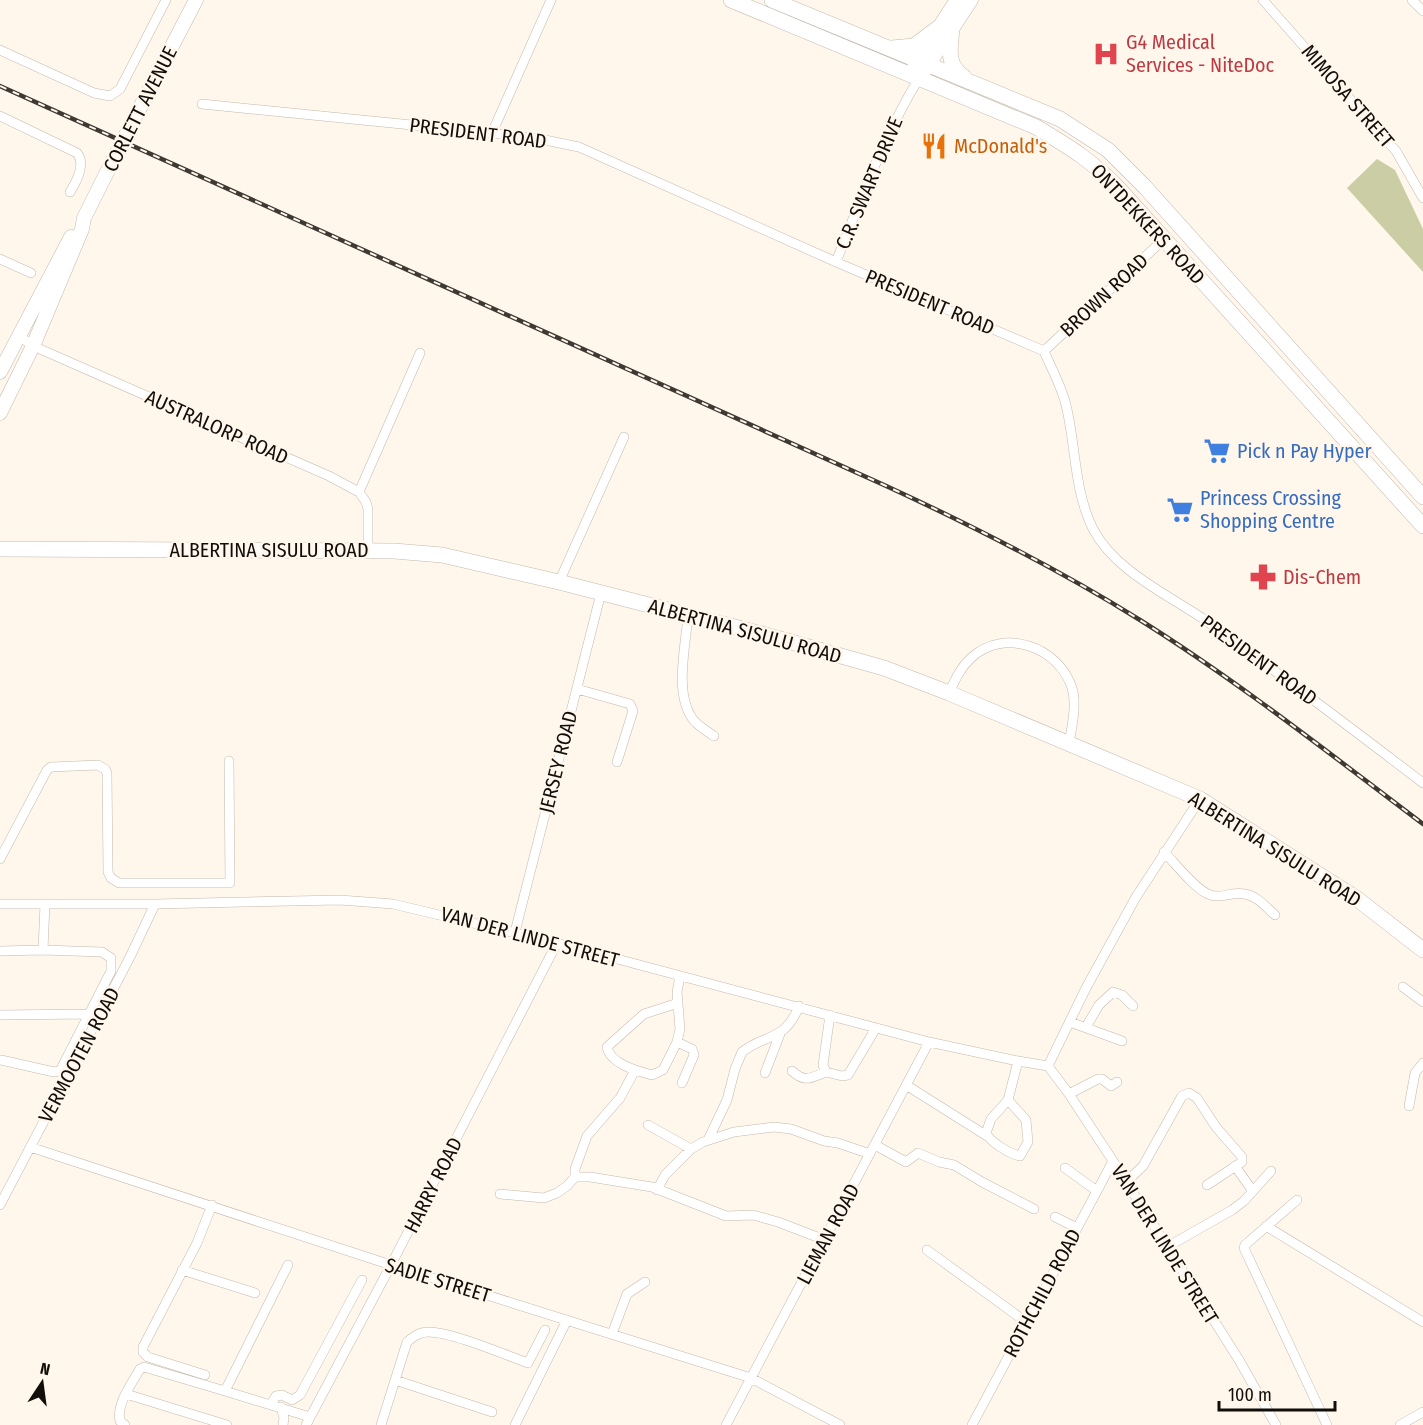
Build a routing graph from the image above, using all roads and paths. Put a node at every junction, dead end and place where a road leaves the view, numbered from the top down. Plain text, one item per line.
1 (166, 0) edge
2 (196, 0) edge
3 (551, 0) edge
4 (731, 0) edge
5 (772, 0) edge
6 (957, 0) edge
7 (971, 0) edge
8 (1263, 0) edge
9 (1413, 0) edge
10 (1423, 11) edge
11 (945, 29) junction
12 (886, 48) junction
13 (0, 50) edge
14 (919, 70) junction
15 (976, 85) junction
16 (202, 104) dead end
17 (0, 116) edge
18 (492, 133) junction
19 (70, 192) dead end
20 (1423, 198) edge
21 (84, 218) junction
22 (1164, 239) junction
23 (0, 259) edge
24 (836, 262) junction
25 (31, 273) dead end
26 (19, 336) junction
27 (33, 346) junction
28 (1044, 351) junction
29 (420, 353) dead end
30 (0, 372) edge
31 (1, 409) edge
32 (624, 437) dead end
33 (359, 492) junction
34 (1423, 497) edge
35 (1423, 526) edge
36 (0, 549) edge
37 (368, 551) junction
38 (559, 582) junction
39 (601, 593) junction
40 (688, 615) junction
41 (577, 689) junction
42 (949, 693) junction
43 (714, 736) dead end
44 (1069, 743) junction
45 (229, 761) dead end
46 (617, 762) dead end
47 (1423, 783) edge
48 (1200, 799) junction
49 (1164, 852) junction
50 (0, 859) edge
51 (158, 884) junction
52 (172, 884) junction
53 (0, 904) edge
54 (45, 904) junction
55 (157, 904) junction
56 (173, 904) junction
57 (1275, 915) dead end
58 (515, 932) junction
59 (557, 943) junction
60 (43, 950) junction
61 (1423, 950) edge
62 (0, 951) edge
63 (680, 976) junction
64 (1403, 987) dead end
65 (1423, 1002) edge
66 (678, 1003) junction
67 (799, 1006) junction
68 (1133, 1006) dead end
69 (89, 1014) junction
70 (0, 1015) edge
71 (830, 1016) junction
72 (1070, 1022) junction
73 (1086, 1027) junction
74 (876, 1028) junction
75 (780, 1034) junction
76 (1122, 1041) dead end
77 (677, 1042) junction
78 (929, 1042) junction
79 (1, 1060) edge
80 (1018, 1061) junction
81 (1423, 1062) edge
82 (1048, 1066) junction
83 (635, 1070) junction
84 (792, 1071) dead end
85 (826, 1072) junction
86 (765, 1073) dead end
87 (1117, 1082) dead end
88 (682, 1083) dead end
89 (906, 1085) junction
90 (1069, 1094) junction
91 (1008, 1100) junction
92 (1409, 1106) dead end
93 (648, 1125) dead end
94 (987, 1136) junction
95 (708, 1140) junction
96 (30, 1147) junction
97 (691, 1149) junction
98 (872, 1149) junction
99 (1113, 1161) junction
100 (1235, 1166) junction
101 (1065, 1168) dead end
102 (1271, 1171) dead end
103 (575, 1178) junction
104 (1125, 1183) junction
105 (1207, 1185) dead end
106 (657, 1190) junction
107 (1097, 1191) junction
108 (1252, 1191) junction
109 (500, 1194) dead end
110 (1297, 1200) dead end
111 (0, 1205) edge
112 (212, 1205) junction
113 (1034, 1209) dead end
114 (1055, 1217) dead end
115 (1266, 1226) junction
116 (1077, 1228) junction
117 (825, 1240) junction
118 (1167, 1247) junction
119 (927, 1250) dead end
120 (288, 1265) dead end
121 (391, 1265) junction
122 (183, 1270) junction
123 (362, 1280) dead end
124 (645, 1282) dead end
125 (255, 1293) dead end
126 (567, 1320) junction
127 (1026, 1322) junction
128 (1423, 1322) edge
129 (545, 1330) dead end
130 (612, 1334) junction
131 (205, 1375) dead end
132 (751, 1378) junction
133 (395, 1380) junction
134 (225, 1391) junction
135 (126, 1394) junction
136 (292, 1400) junction
137 (271, 1404) junction
138 (285, 1408) junction
139 (492, 1412) dead end
140 (1423, 1412) edge
141 (308, 1421) edge
142 (125, 1425) edge
143 (227, 1425) edge
144 (284, 1425) edge
145 (381, 1425) edge
146 (515, 1425) edge
147 (726, 1425) edge
148 (840, 1425) edge
149 (972, 1425) edge
150 (1276, 1425) edge
151 (1327, 1425) edge
152 (1400, 1425) edge

1 - 13 street
2 - 21 street, CORLETT AVENUE, bridge
3 - 18 street
4 - 14 main road, ONTDEKKERS ROAD
5 - 12 main road, ONTDEKKERS ROAD
6 - 11 street, C.R. SWART DRIVE
7 - 11 street, C.R. SWART DRIVE
8 - 20 street, MIMOSA STREET
9 - 10 street
11 - 12 main road
11 - 14 street, C.R. SWART DRIVE
11 - 15 main road
12 - 14 main road, ONTDEKKERS ROAD
14 - 15 main road, ONTDEKKERS ROAD
14 - 22 main road, ONTDEKKERS ROAD
14 - 24 street, C.R. SWART DRIVE
15 - 34 main road, ONTDEKKERS ROAD
16 - 18 street, PRESIDENT ROAD
17 - 19 street
18 - 24 street, PRESIDENT ROAD
21 - 26 street, CORLETT AVENUE
21 - 27 street, CORLETT AVENUE
22 - 28 street, BROWN ROAD
22 - 35 main road, ONTDEKKERS ROAD
23 - 25 street
24 - 28 street, PRESIDENT ROAD
26 - 27 street, AUSTRALORP ROAD
26 - 30 street, CORLETT AVENUE
27 - 31 street, CORLETT AVENUE
27 - 33 street, AUSTRALORP ROAD
28 - 47 street, PRESIDENT ROAD
29 - 33 street
32 - 38 street
33 - 37 street
36 - 37 main road, ALBERTINA SISULU ROAD
37 - 38 main road, ALBERTINA SISULU ROAD
38 - 39 main road, ALBERTINA SISULU ROAD
39 - 40 main road, ALBERTINA SISULU ROAD
39 - 41 street, JERSEY ROAD
40 - 42 main road, ALBERTINA SISULU ROAD
40 - 43 street
41 - 46 street
41 - 58 street, JERSEY ROAD
42 - 44 main road, ALBERTINA SISULU ROAD
42 - 44 street
44 - 48 main road, ALBERTINA SISULU ROAD
45 - 52 street
48 - 49 street
48 - 61 main road, ALBERTINA SISULU ROAD
49 - 57 street
49 - 72 street
50 - 51 street
51 - 52 street
51 - 55 street
52 - 56 street
53 - 54 street, VAN DER LINDE STREET
54 - 55 street, VAN DER LINDE STREET
54 - 60 street
55 - 56 street, VAN DER LINDE STREET
55 - 96 street, VERMOOTEN ROAD
56 - 58 street, VAN DER LINDE STREET
58 - 59 street, VAN DER LINDE STREET
59 - 63 street, VAN DER LINDE STREET
59 - 121 street, HARRY ROAD
60 - 62 street
60 - 69 street
63 - 66 street
63 - 67 street, VAN DER LINDE STREET
64 - 65 street
66 - 77 street
66 - 83 street
67 - 71 street, VAN DER LINDE STREET
67 - 75 street
68 - 73 street
69 - 70 street
69 - 79 street
71 - 74 street, VAN DER LINDE STREET
71 - 85 street
72 - 73 street
72 - 82 street
73 - 76 street
74 - 78 street, VAN DER LINDE STREET
74 - 85 street
75 - 86 street
75 - 95 street
77 - 83 street
77 - 88 street
78 - 80 street, VAN DER LINDE STREET
78 - 89 street, LIEMAN ROAD
80 - 82 street, VAN DER LINDE STREET
80 - 91 street
81 - 92 street
82 - 90 street, VAN DER LINDE STREET
83 - 103 street
84 - 85 street
87 - 90 street
89 - 94 street
89 - 98 street, LIEMAN ROAD
90 - 99 street, VAN DER LINDE STREET
91 - 94 street
91 - 94 street
93 - 97 street
95 - 97 street
95 - 98 street
96 - 111 street, VERMOOTEN ROAD
96 - 112 street, SADIE STREET
97 - 106 street
98 - 113 street
98 - 117 street, LIEMAN ROAD
99 - 104 street, VAN DER LINDE STREET
99 - 107 street, ROTHCHILD ROAD
100 - 104 street
100 - 105 street
100 - 108 street
101 - 107 street
102 - 108 street
103 - 106 street
103 - 109 street
104 - 118 street, VAN DER LINDE STREET
106 - 117 street
107 - 116 street, ROTHCHILD ROAD
108 - 118 street
110 - 115 street
112 - 121 street, SADIE STREET
112 - 122 street
114 - 116 street
115 - 128 street
115 - 151 street
116 - 127 street, ROTHCHILD ROAD
117 - 132 street, LIEMAN ROAD
118 - 150 street, VAN DER LINDE STREET
119 - 127 street
120 - 134 street
121 - 126 street, SADIE STREET
121 - 141 street, HARRY ROAD
122 - 125 street
122 - 131 street
123 - 136 street
124 - 130 street
126 - 130 street, SADIE STREET
126 - 146 street
127 - 149 street, ROTHCHILD ROAD
129 - 133 street
130 - 132 street, SADIE STREET
132 - 147 street, LIEMAN ROAD
132 - 148 street, SADIE STREET
133 - 139 street
133 - 145 street
134 - 135 street
134 - 137 street
135 - 142 street
135 - 143 street
136 - 137 street
136 - 138 street
137 - 138 street
138 - 141 street
138 - 144 street
140 - 152 street

